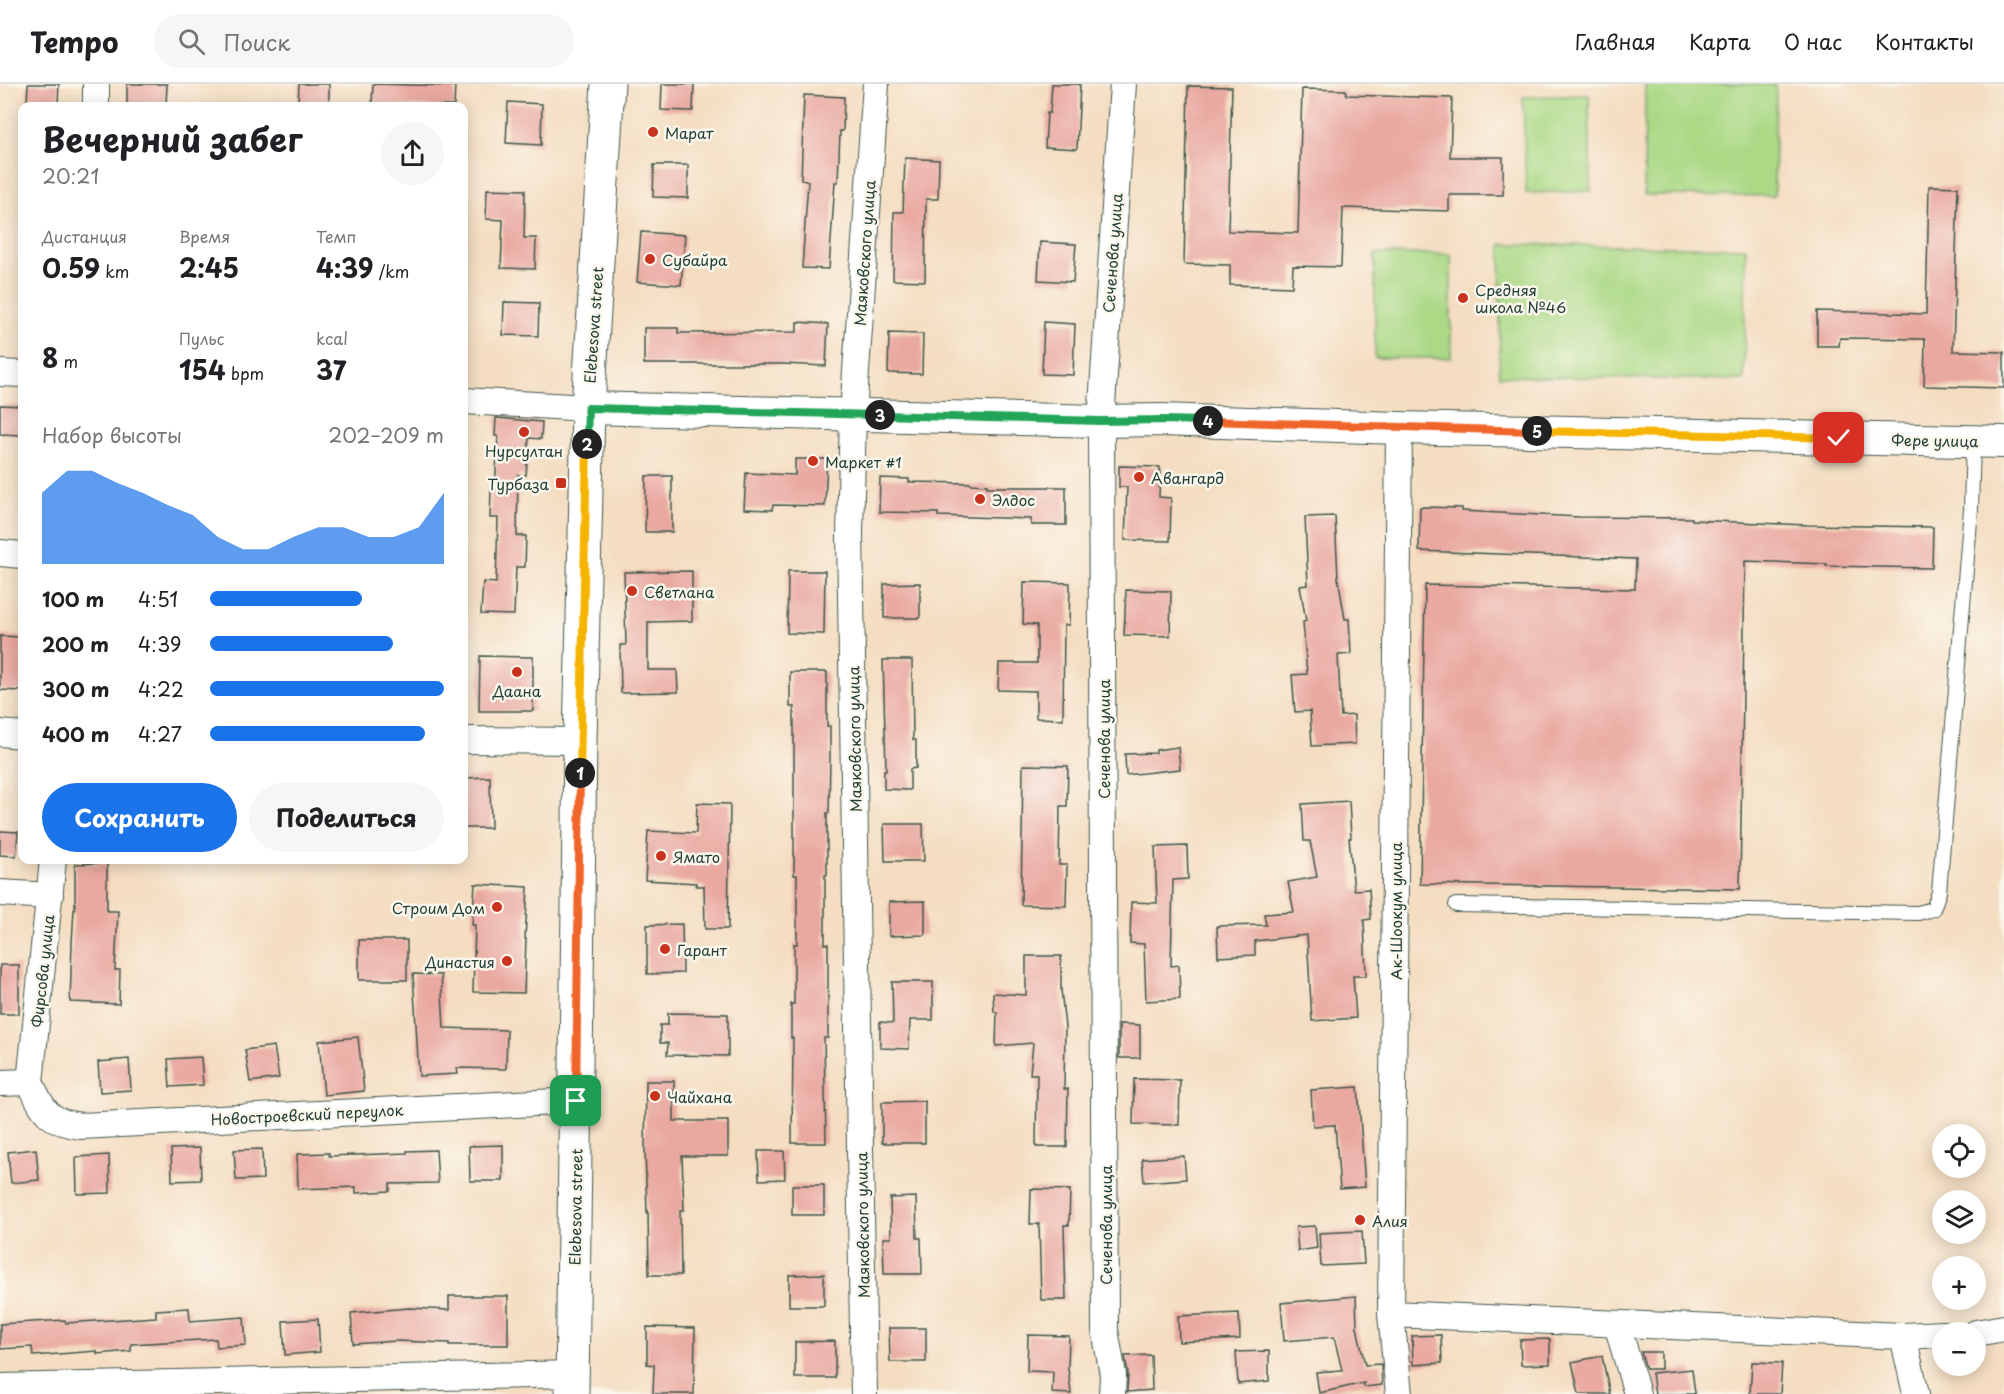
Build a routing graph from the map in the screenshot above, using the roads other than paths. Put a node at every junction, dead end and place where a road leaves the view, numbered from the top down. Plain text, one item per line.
1 (96, 84) edge
2 (608, 84) edge
3 (876, 84) edge
4 (1123, 84) edge
5 (96, 102) edge
6 (0, 373) edge
7 (18, 374) edge
8 (468, 401) edge
9 (588, 408) junction
10 (853, 414) junction
11 (1101, 421) junction
12 (1399, 428) junction
13 (1973, 441) junction
14 (2004, 442) edge
15 (0, 553) edge
16 (18, 555) edge
17 (0, 733) edge
18 (18, 735) edge
19 (468, 740) edge
20 (580, 741) junction
21 (53, 864) edge
22 (0, 893) edge
23 (50, 896) junction
24 (1456, 905) dead end
25 (30, 1082) junction
26 (0, 1083) edge
27 (576, 1101) junction
28 (1391, 1314) junction
29 (1617, 1324) junction
30 (2004, 1328) edge
31 (1986, 1331) edge
32 (1932, 1335) edge
33 (1904, 1336) junction
34 (572, 1384) edge
35 (0, 1387) edge
36 (864, 1394) edge
37 (1112, 1394) edge
38 (1399, 1394) edge
39 (1638, 1394) edge
40 (1916, 1394) edge

1 - 5 street
2 - 9 main road, Elebesova street
3 - 10 street, Маяковского улица
4 - 11 street, Сеченова улица
6 - 7 street
8 - 9 street, Фере улица
9 - 10 street, Фере улица
9 - 20 main road, Elebesova street
10 - 11 street, Фере улица
10 - 36 street, Маяковского улица
11 - 12 street, Фере улица
11 - 37 street, Сеченова улица
12 - 13 street, Фере улица
12 - 28 street, Ак-Шоокум улица
13 - 14 street, Фере улица
13 - 24 lane
15 - 16 street
17 - 18 street
19 - 20 street
20 - 27 main road, Elebesova street
21 - 23 street, Фирсова улица
22 - 23 street
23 - 25 street, Фирсова улица
25 - 26 street
25 - 27 street, Новостроевский переулок
27 - 34 main road, Elebesova street
28 - 29 street
28 - 38 street, Ак-Шоокум улица
29 - 33 street
29 - 39 street
30 - 31 street
32 - 33 street
33 - 40 street
34 - 35 street

